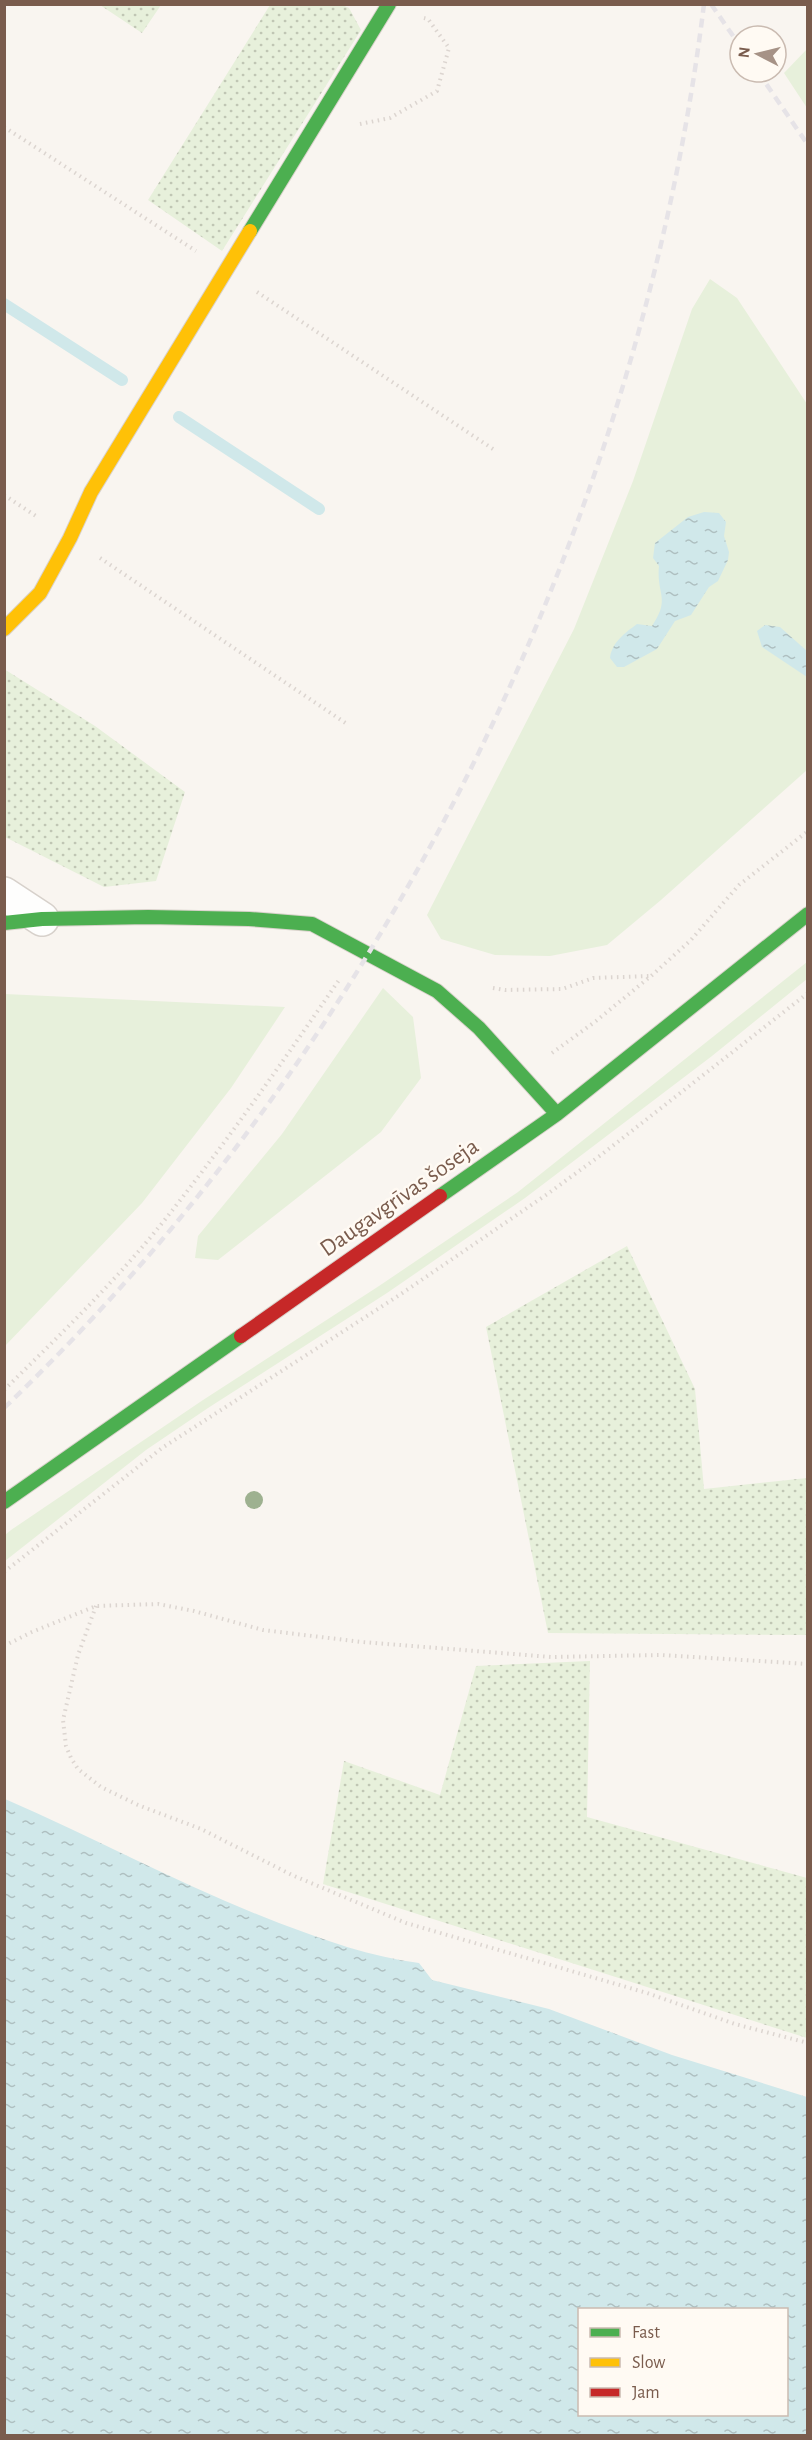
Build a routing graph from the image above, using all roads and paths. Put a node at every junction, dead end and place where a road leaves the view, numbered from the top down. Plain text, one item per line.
1 (389, 7) edge
2 (312, 133) junction
3 (4, 495) edge
4 (70, 538) junction
5 (4, 629) edge
6 (346, 724) dead end
7 (807, 831) edge
8 (4, 894) edge
9 (807, 914) edge
10 (42, 919) junction
11 (4, 923) edge
12 (360, 949) junction
13 (651, 976) junction
14 (437, 991) junction
15 (807, 993) edge
16 (523, 1075) junction
17 (557, 1114) junction
18 (4, 1390) edge
19 (4, 1502) edge
20 (4, 1572) edge
21 (96, 1606) junction
22 (4, 1646) edge
23 (807, 1664) edge
24 (807, 2043) edge

1 - 2 street
1 - 2 path
2 - 4 street
3 - 4 path
4 - 5 street
4 - 6 path
7 - 13 path
8 - 10 street
9 - 17 street, Daugavgrīvas šoseja
10 - 11 street
10 - 12 street
12 - 14 street
12 - 18 path
13 - 14 path
13 - 16 path
14 - 16 street
15 - 20 path
16 - 17 street
17 - 19 street, Daugavgrīvas šoseja
21 - 22 path
21 - 23 path
21 - 24 path

